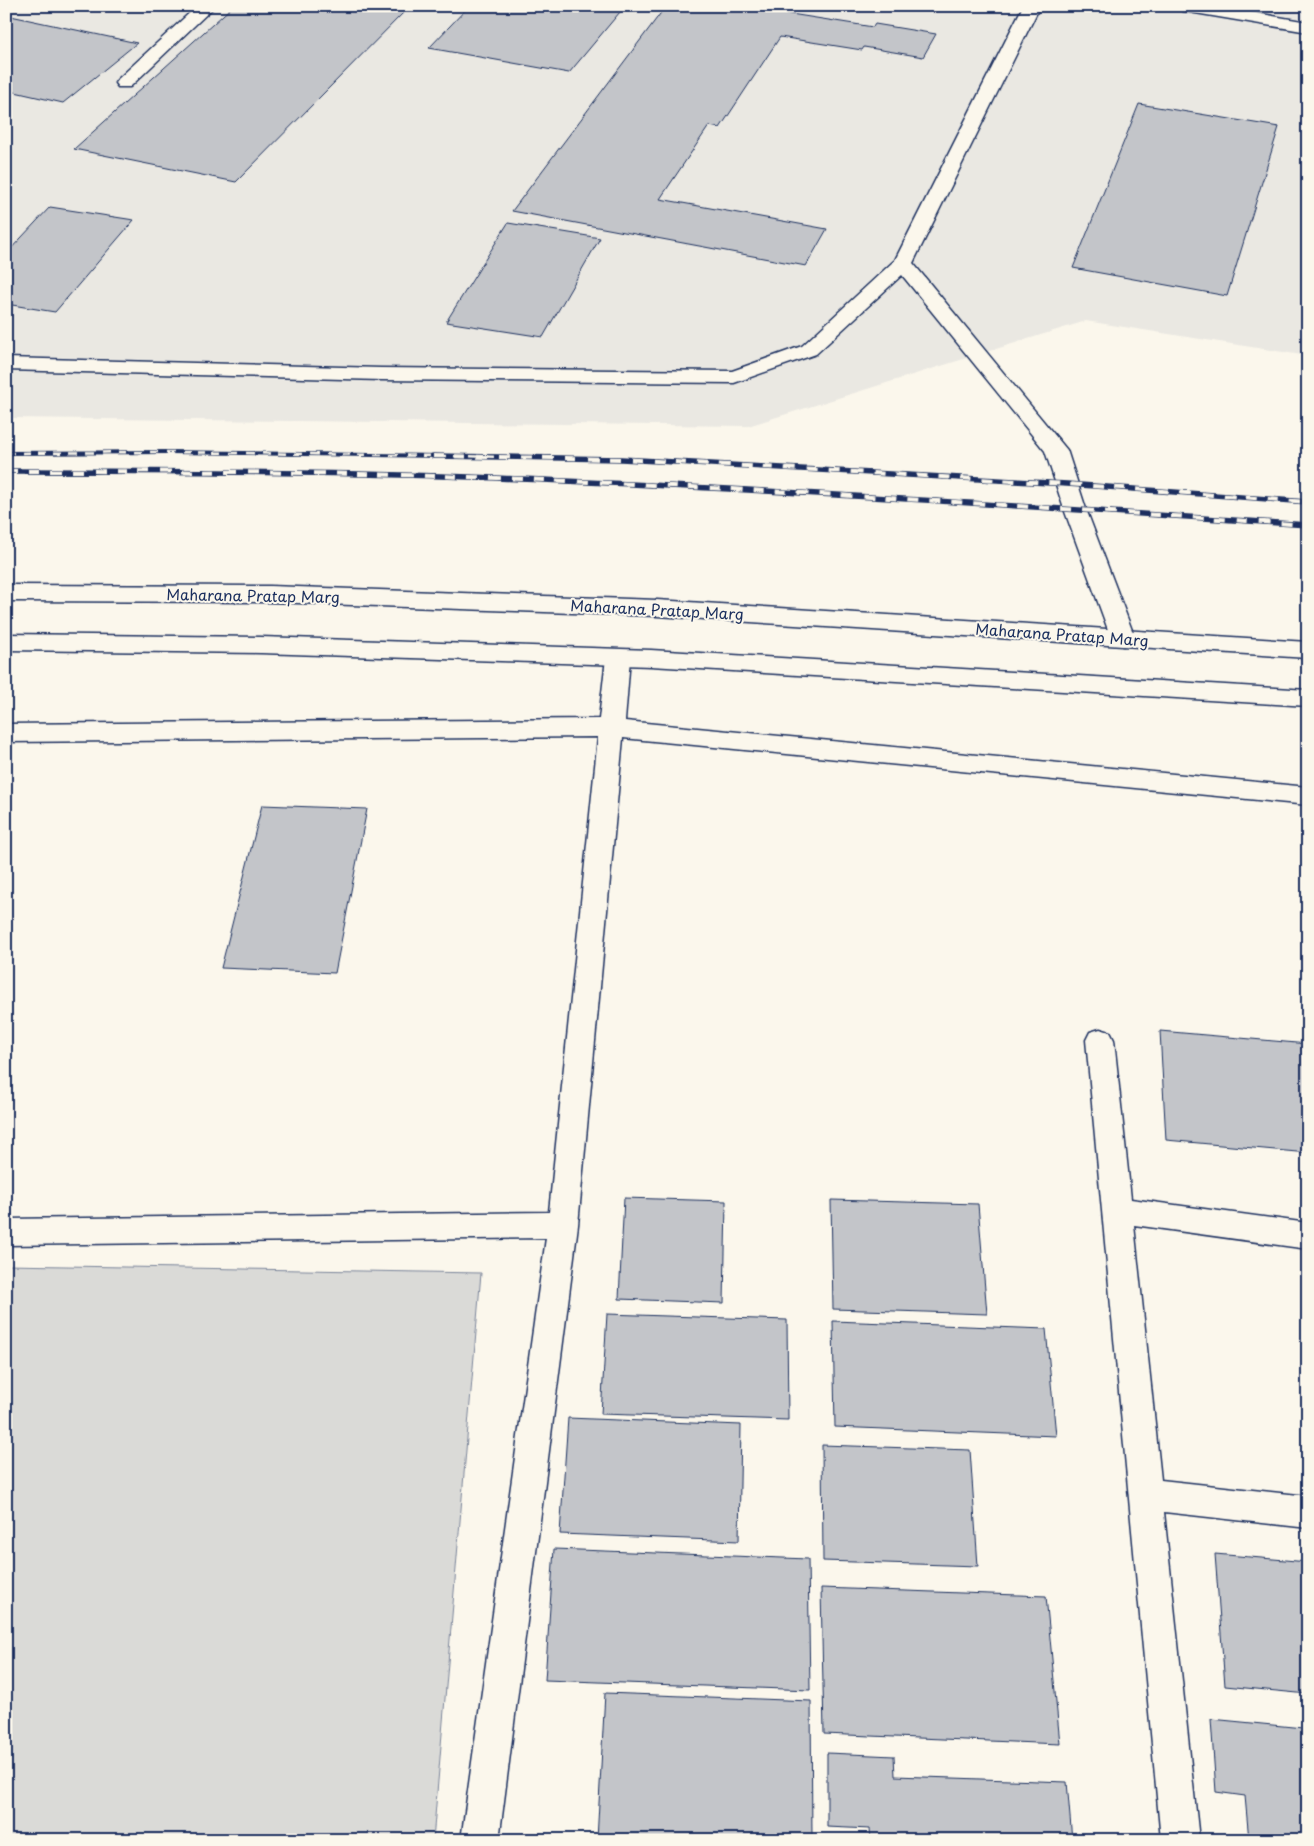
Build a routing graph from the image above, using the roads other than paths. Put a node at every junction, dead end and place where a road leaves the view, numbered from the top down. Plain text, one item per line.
1 (207, 6) edge
2 (1032, 6) edge
3 (1183, 6) edge
4 (1308, 26) edge
5 (124, 83) dead end
6 (903, 263) junction
7 (6, 364) edge
8 (6, 593) edge
9 (1122, 638) junction
10 (6, 642) edge
11 (1308, 650) edge
12 (618, 658) junction
13 (1308, 698) edge
14 (612, 728) junction
15 (6, 733) edge
16 (1308, 796) edge
17 (1100, 1040) dead end
18 (1117, 1210) junction
19 (563, 1225) junction
20 (6, 1232) edge
21 (1308, 1236) edge
22 (1146, 1494) junction
23 (1308, 1512) edge
24 (480, 1840) edge
25 (1180, 1840) edge

1 - 5 street
2 - 6 street
3 - 4 street
6 - 7 street
6 - 9 street
8 - 9 street, Maharana Pratap Marg
9 - 11 street, Maharana Pratap Marg
10 - 12 street
12 - 13 street
12 - 14 street
14 - 15 street
14 - 16 street
14 - 19 street
17 - 18 street
18 - 21 street
18 - 22 street
19 - 20 street
19 - 24 street
22 - 23 street
22 - 25 street

